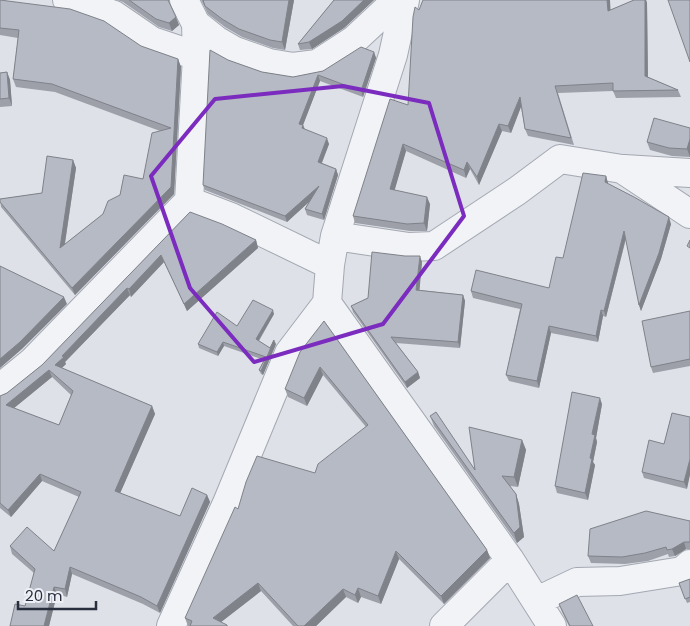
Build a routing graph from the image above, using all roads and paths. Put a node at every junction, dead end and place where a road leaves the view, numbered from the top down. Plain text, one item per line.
1 (66, 0) edge
2 (397, 0) edge
3 (405, 0) edge
4 (190, 12) edge
5 (197, 56) junction
6 (622, 168) junction
7 (690, 173) edge
8 (189, 201) junction
9 (690, 214) edge
10 (335, 236) junction
11 (330, 265) junction
12 (327, 303) junction
13 (0, 388) edge
14 (510, 560) junction
15 (690, 564) edge
16 (537, 601) junction
17 (172, 626) edge
18 (444, 626) edge
19 (552, 626) edge

1 - 5 street
2 - 4 street
3 - 10 street
4 - 5 street
5 - 8 street
6 - 7 street
6 - 9 street
6 - 10 street
8 - 11 street
8 - 13 street
10 - 11 street
11 - 12 street
12 - 14 street
12 - 17 street
14 - 16 street
14 - 18 street
15 - 16 street
16 - 19 street

